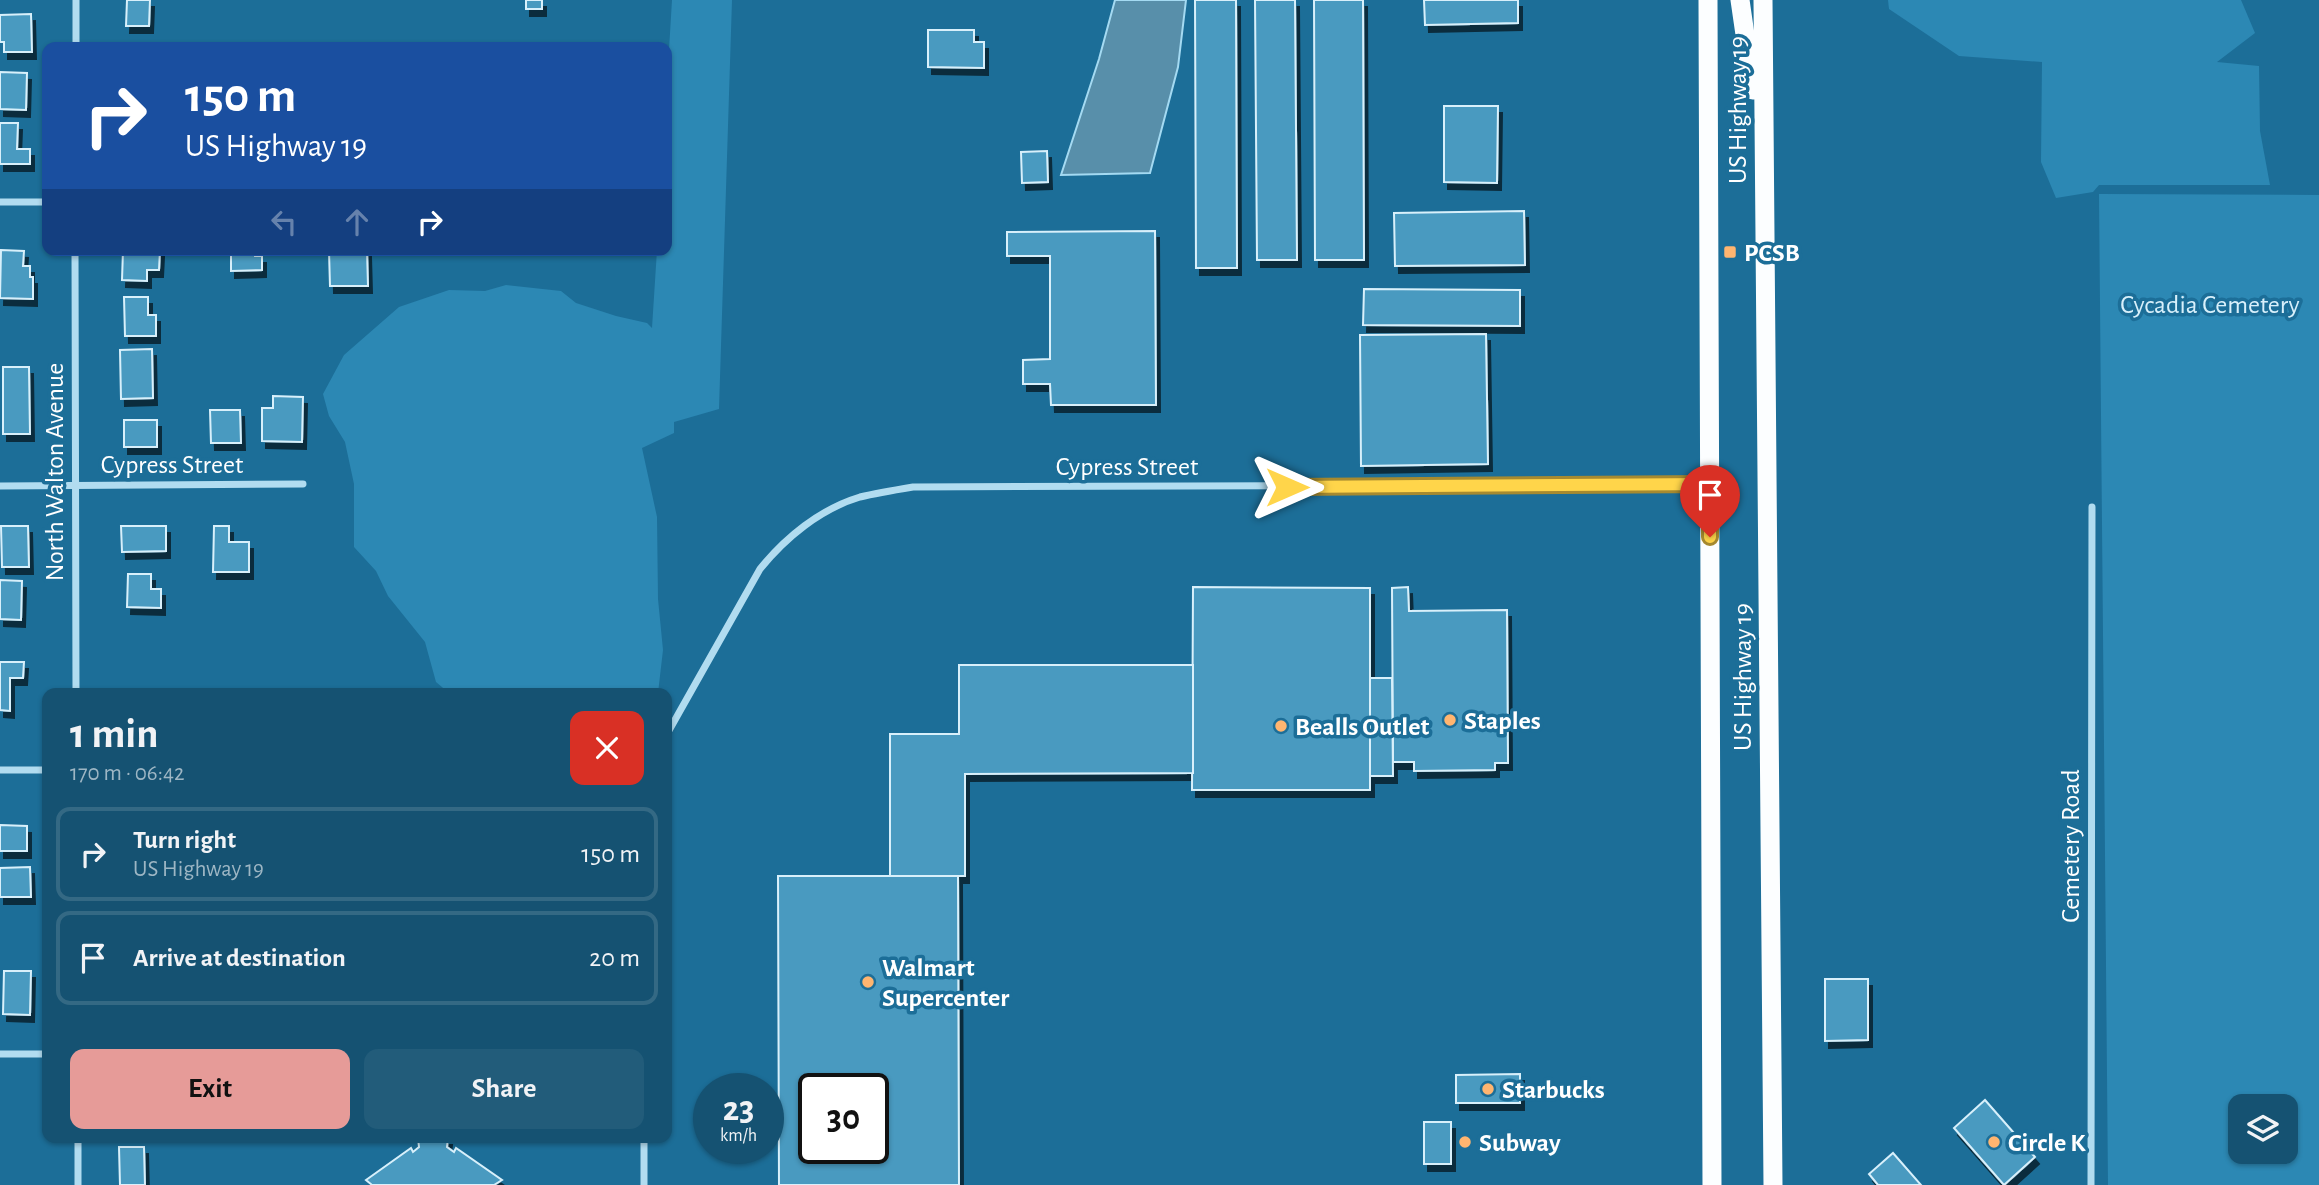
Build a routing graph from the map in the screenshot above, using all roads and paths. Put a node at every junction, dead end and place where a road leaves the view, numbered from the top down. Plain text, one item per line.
1 (76, 0) edge
2 (1708, 0) edge
3 (1740, 0) edge
4 (1763, 0) edge
5 (76, 42) edge
6 (1764, 164) junction
7 (0, 202) edge
8 (42, 202) edge
9 (75, 256) edge
10 (303, 484) dead end
11 (1710, 484) junction
12 (0, 486) edge
13 (74, 486) junction
14 (2092, 507) dead end
15 (76, 688) edge
16 (672, 725) edge
17 (0, 770) edge
18 (42, 770) edge
19 (0, 1054) edge
20 (42, 1054) edge
21 (78, 1143) edge
22 (643, 1143) edge
23 (78, 1185) edge
24 (644, 1185) edge
25 (1712, 1185) edge
26 (1773, 1185) edge
27 (2091, 1185) edge

1 - 5 street
2 - 11 highway, US Highway 19
3 - 6 highway
4 - 6 highway, US Highway 19
6 - 26 highway, US Highway 19
7 - 8 street
9 - 13 street, North Walton Avenue
10 - 13 street, Cypress Street
11 - 16 street, Cypress Street
11 - 25 highway, US Highway 19
12 - 13 street, Cypress Street
13 - 15 street, North Walton Avenue
14 - 27 street, Cemetery Road
17 - 18 street
19 - 20 street
21 - 23 street
22 - 24 street

